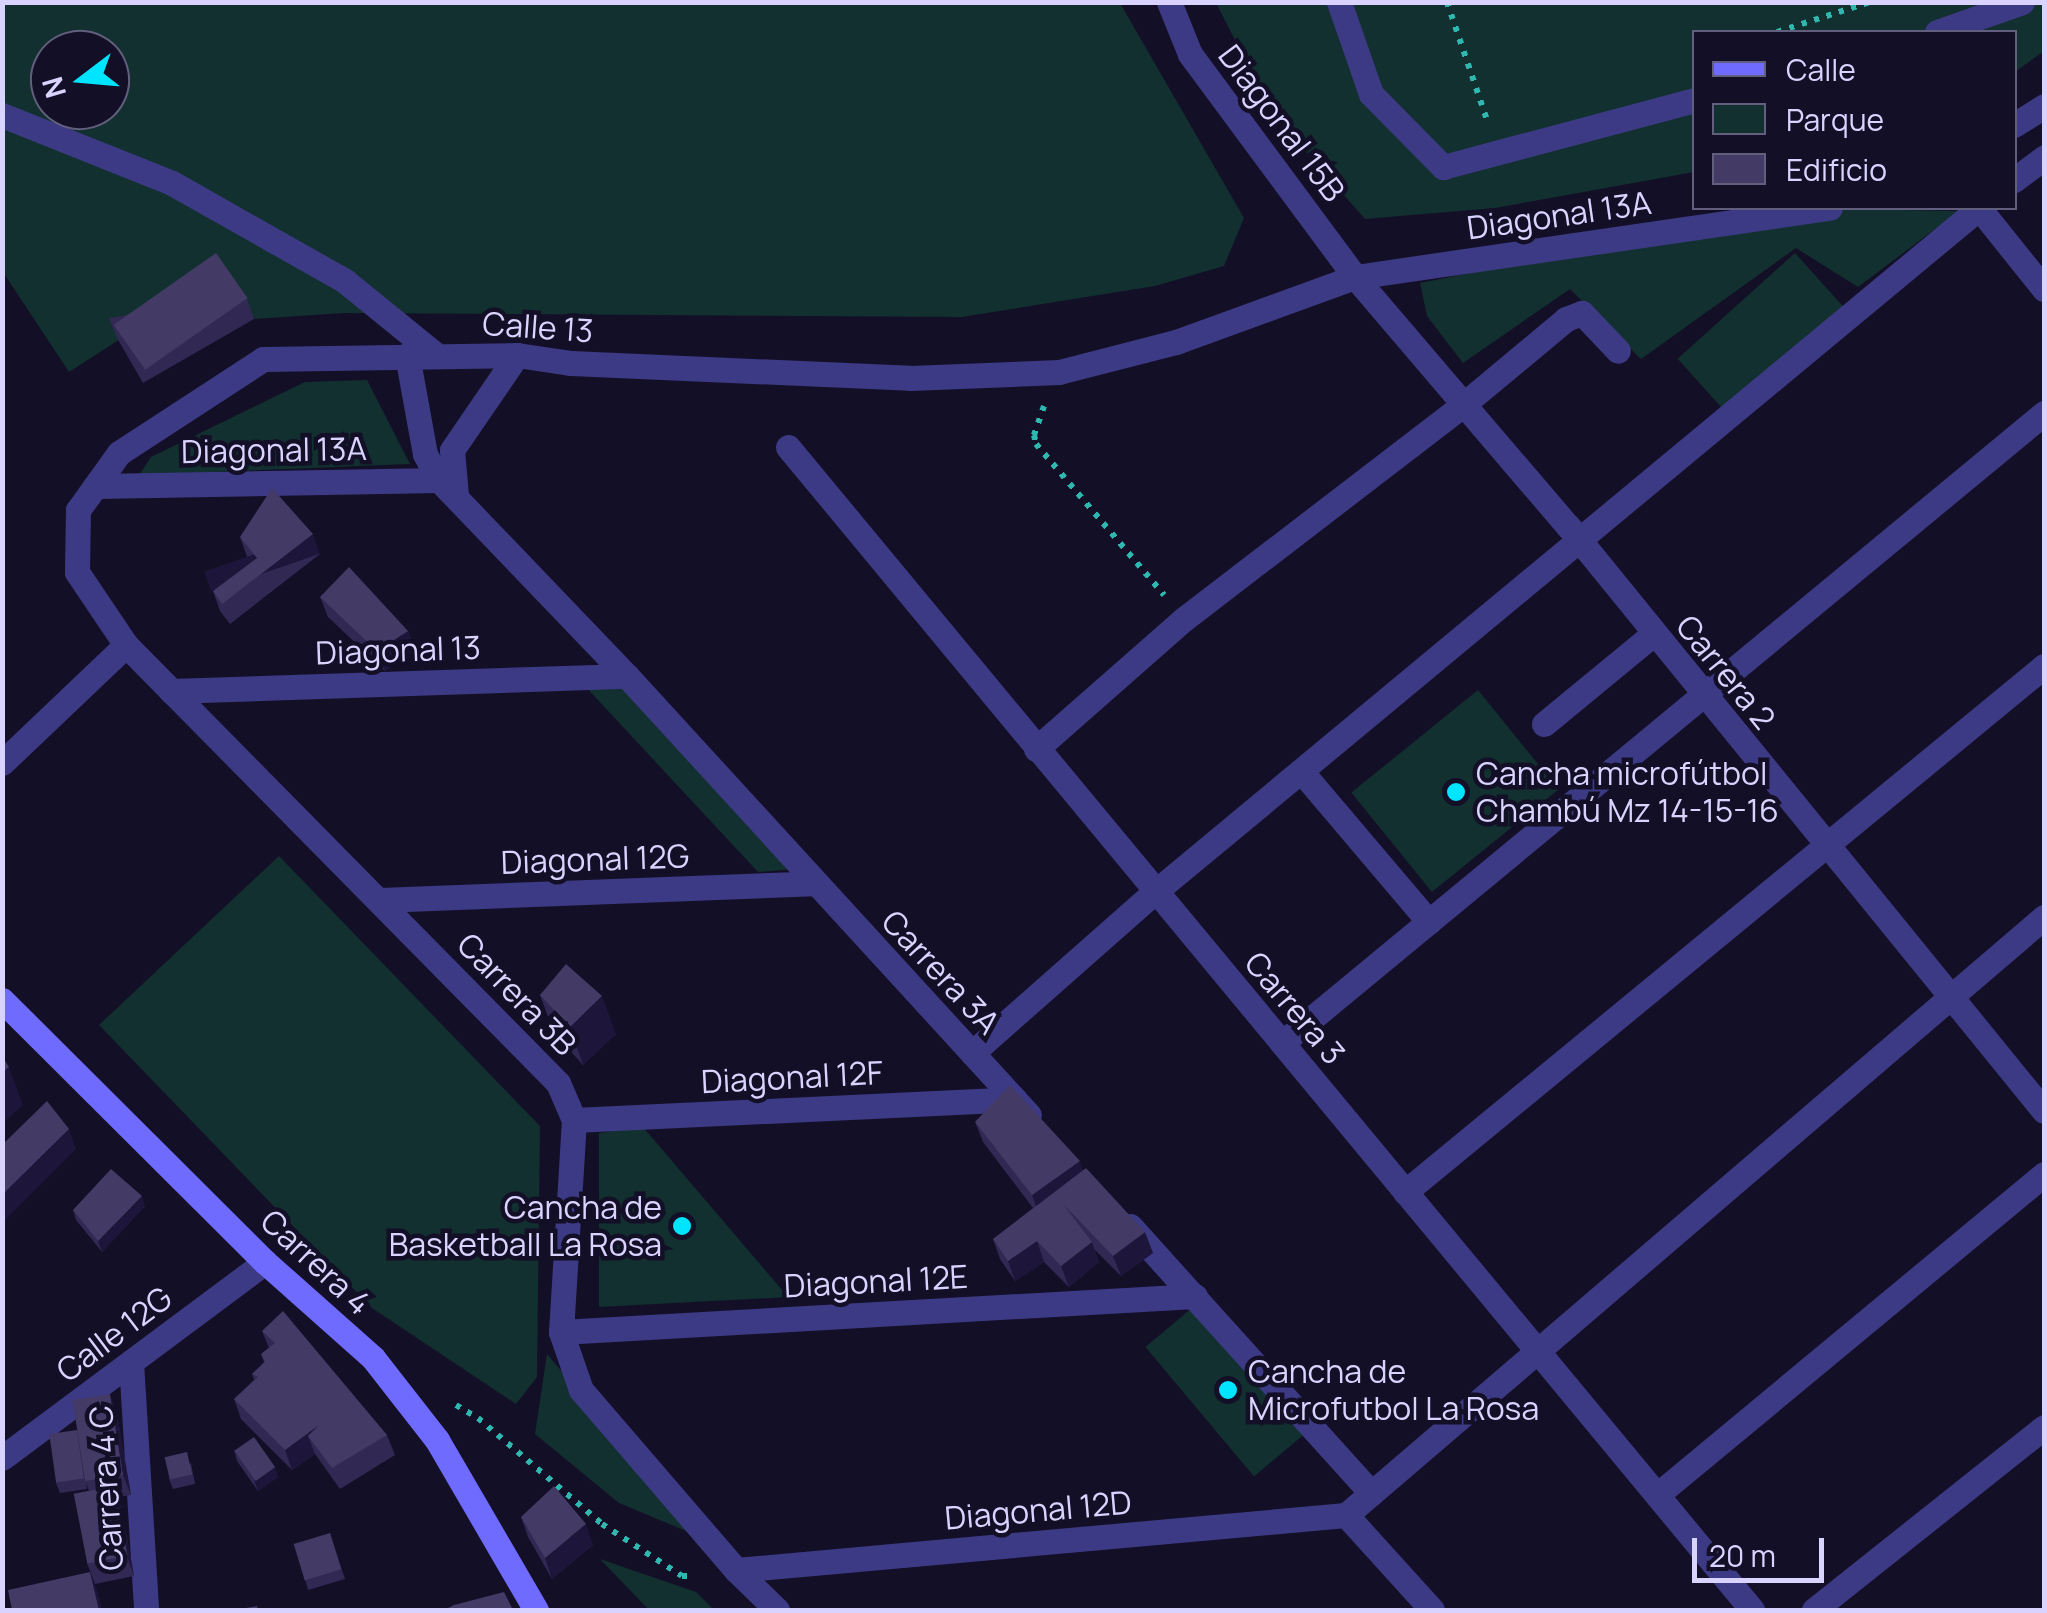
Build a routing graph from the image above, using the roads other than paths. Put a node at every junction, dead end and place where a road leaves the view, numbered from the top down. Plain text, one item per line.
1 (1169, 2) edge
2 (1338, 2) edge
3 (2022, 2) edge
4 (1943, 30) edge
5 (1692, 101) edge
6 (2044, 106) edge
7 (2, 115) edge
8 (2017, 124) edge
9 (2044, 157) edge
10 (2017, 178) edge
11 (1816, 210) edge
12 (1977, 210) edge
13 (1981, 210) edge
14 (1355, 276) junction
15 (2044, 289) edge
16 (1618, 351) dead end
17 (407, 355) junction
18 (436, 355) junction
19 (518, 355) junction
20 (1464, 404) junction
21 (2044, 413) edge
22 (788, 447) dead end
23 (95, 486) junction
24 (450, 487) junction
25 (1576, 541) junction
26 (1653, 634) junction
27 (126, 645) junction
28 (2044, 666) edge
29 (627, 676) junction
30 (171, 691) junction
31 (1704, 696) junction
32 (1544, 724) dead end
33 (1036, 749) junction
34 (2, 763) edge
35 (1301, 771) junction
36 (1828, 848) junction
37 (813, 882) junction
38 (1156, 891) junction
39 (380, 900) junction
40 (2044, 917) edge
41 (1428, 922) junction
42 (1951, 998) junction
43 (2, 1000) edge
44 (1282, 1043) junction
45 (972, 1053) junction
46 (1014, 1100) junction
47 (2044, 1111) edge
48 (574, 1120) junction
49 (1040, 1128) edge
50 (2044, 1174) edge
51 (1405, 1192) junction
52 (1118, 1212) edge
53 (265, 1262) junction
54 (1194, 1296) junction
55 (560, 1332) junction
56 (1538, 1353) junction
57 (131, 1362) junction
58 (2044, 1426) edge
59 (2, 1458) edge
60 (1371, 1493) junction
61 (1657, 1495) junction
62 (1346, 1514) junction
63 (736, 1570) junction
64 (146, 1610) edge
65 (536, 1610) edge
66 (777, 1610) edge
67 (1432, 1610) edge
68 (1752, 1610) edge
69 (1814, 1610) edge

1 - 14 street, Diagonal 15B
2 - 5 street
3 - 4 street
6 - 8 street
7 - 18 street
9 - 10 street
11 - 14 street, Diagonal 13A
12 - 25 street
13 - 15 street
14 - 19 street, Calle 13
14 - 20 street, Carrera 2
16 - 20 street
17 - 18 street, Calle 13
17 - 23 street, Calle 13
17 - 24 street
18 - 19 street, Calle 13
19 - 24 street
20 - 25 street, Carrera 2
20 - 33 street
21 - 31 street
22 - 33 street, Carrera 3
23 - 24 street, Diagonal 13A
23 - 27 street, Calle 13
24 - 29 street, Carrera 3A
25 - 26 street, Carrera 2
25 - 35 street
26 - 31 street, Carrera 2
26 - 32 street
27 - 30 street, Carrera 3B
27 - 34 street
28 - 36 street
29 - 30 street, Diagonal 13
29 - 37 street, Carrera 3A
30 - 39 street, Carrera 3B
31 - 36 street, Carrera 2
31 - 41 street
33 - 38 street, Carrera 3
35 - 38 street
35 - 41 street
36 - 42 street, Carrera 2
36 - 51 street
37 - 39 street, Diagonal 12G
37 - 45 street, Carrera 3A
38 - 44 street, Carrera 3
38 - 45 street
39 - 48 street, Carrera 3B
40 - 42 street
41 - 44 street
42 - 47 street, Carrera 2
42 - 56 street
43 - 53 street, Carrera 4
44 - 51 street, Carrera 3
45 - 46 street, Carrera 3A
46 - 48 street, Diagonal 12F
46 - 49 street, Carrera 3A
48 - 55 street
50 - 61 street
51 - 56 street, Carrera 3
52 - 54 street
53 - 57 street, Calle 12G
53 - 65 street, Carrera 4
54 - 55 street, Diagonal 12E
54 - 60 street
55 - 63 street
56 - 60 street
56 - 61 street, Carrera 3
57 - 59 street, Calle 12G
57 - 64 street, Carrera 4 C
58 - 69 street
60 - 62 street
61 - 68 street, Carrera 3
62 - 63 street, Diagonal 12D
62 - 67 street
63 - 66 street

